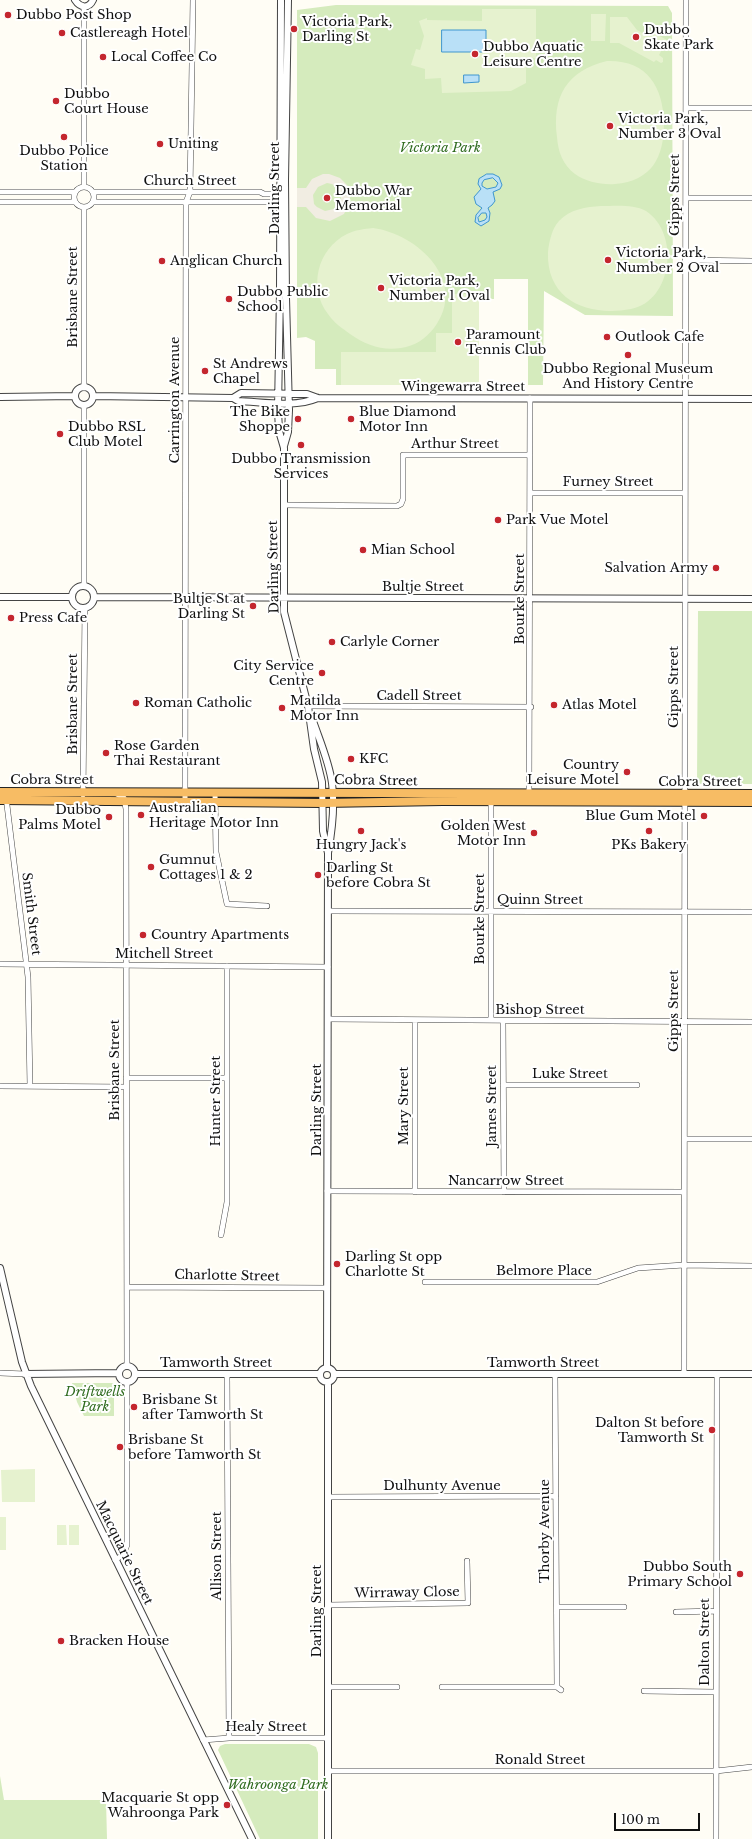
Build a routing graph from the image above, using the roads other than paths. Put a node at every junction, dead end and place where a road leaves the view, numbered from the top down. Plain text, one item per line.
1 (75, 0) edge
2 (94, 0) edge
3 (193, 0) edge
4 (281, 0) edge
5 (288, 0) edge
6 (686, 0) edge
7 (84, 7) junction
8 (686, 108) junction
9 (752, 108) edge
10 (84, 187) junction
11 (0, 192) edge
12 (75, 192) junction
13 (93, 192) junction
14 (190, 192) junction
15 (283, 194) junction
16 (686, 198) junction
17 (752, 198) edge
18 (0, 202) edge
19 (75, 202) junction
20 (93, 202) junction
21 (186, 202) junction
22 (283, 202) junction
23 (84, 207) junction
24 (685, 260) junction
25 (752, 260) edge
26 (84, 388) junction
27 (279, 393) junction
28 (288, 394) junction
29 (0, 396) edge
30 (75, 396) junction
31 (93, 396) junction
32 (186, 397) junction
33 (233, 398) junction
34 (318, 398) junction
35 (530, 398) junction
36 (686, 399) junction
37 (752, 399) edge
38 (279, 403) junction
39 (289, 403) junction
40 (84, 405) junction
41 (284, 448) junction
42 (530, 455) junction
43 (531, 493) junction
44 (685, 493) junction
45 (284, 505) junction
46 (84, 586) junction
47 (94, 596) junction
48 (0, 597) edge
49 (186, 597) junction
50 (284, 597) junction
51 (72, 598) junction
52 (530, 598) junction
53 (685, 599) junction
54 (752, 599) edge
55 (85, 608) junction
56 (308, 706) junction
57 (531, 707) junction
58 (102, 792) junction
59 (323, 793) junction
60 (332, 793) junction
61 (752, 794) edge
62 (3, 796) edge
63 (83, 796) junction
64 (185, 797) junction
65 (215, 797) junction
66 (491, 797) junction
67 (529, 797) junction
68 (686, 798) junction
69 (125, 800) junction
70 (332, 802) junction
71 (752, 802) edge
72 (323, 803) junction
73 (328, 853) junction
74 (267, 906) dead end
75 (328, 911) junction
76 (491, 911) junction
77 (685, 912) junction
78 (752, 912) edge
79 (0, 964) edge
80 (26, 964) junction
81 (126, 965) junction
82 (227, 966) junction
83 (328, 967) junction
84 (328, 1019) junction
85 (415, 1020) junction
86 (491, 1020) junction
87 (503, 1020) junction
88 (685, 1022) junction
89 (752, 1022) edge
90 (126, 1078) junction
91 (227, 1078) junction
92 (503, 1085) junction
93 (636, 1085) dead end
94 (0, 1086) edge
95 (30, 1086) junction
96 (126, 1087) junction
97 (685, 1139) junction
98 (752, 1139) edge
99 (327, 1191) junction
100 (415, 1192) junction
101 (504, 1192) junction
102 (684, 1192) junction
103 (221, 1235) dead end
104 (684, 1265) junction
105 (752, 1266) edge
106 (0, 1268) edge
107 (425, 1282) dead end
108 (127, 1286) junction
109 (327, 1288) junction
110 (127, 1366) junction
111 (327, 1367) junction
112 (119, 1373) junction
113 (0, 1374) edge
114 (25, 1374) junction
115 (135, 1374) junction
116 (227, 1374) junction
117 (320, 1374) junction
118 (335, 1374) junction
119 (555, 1374) junction
120 (684, 1374) junction
121 (717, 1374) junction
122 (752, 1374) edge
123 (127, 1382) junction
124 (328, 1382) junction
125 (556, 1496) junction
126 (328, 1497) junction
127 (115, 1560) junction
128 (467, 1561) dead end
129 (328, 1605) junction
130 (556, 1607) junction
131 (624, 1607) dead end
132 (716, 1611) junction
133 (676, 1612) dead end
134 (329, 1687) junction
135 (397, 1687) dead end
136 (442, 1687) dead end
137 (644, 1691) dead end
138 (716, 1692) junction
139 (229, 1738) junction
140 (328, 1738) junction
141 (204, 1740) junction
142 (752, 1767) edge
143 (328, 1771) junction
144 (716, 1771) junction
145 (252, 1839) edge
146 (328, 1839) edge
147 (716, 1839) edge

1 - 7 street
2 - 7 street
3 - 14 street, Carrington Avenue
4 - 15 street, Darling Street
5 - 15 street, Darling Street
6 - 8 street, Gipps Street
7 - 10 street
8 - 9 street
8 - 16 street, Gipps Street
10 - 12 street
10 - 13 street
11 - 12 street
12 - 19 street
13 - 14 street, Church Street
13 - 20 street
14 - 15 street, Church Street
14 - 21 street, Carrington Avenue
15 - 22 street, Darling Street
16 - 17 street
16 - 24 street, Gipps Street
18 - 19 street
19 - 23 street
20 - 21 street, Church Street
20 - 23 street
21 - 22 street, Church Street
21 - 32 street, Carrington Avenue
22 - 27 street, Darling Street
22 - 28 street, Darling Street
23 - 26 street, Brisbane Street
24 - 25 street
24 - 36 street, Gipps Street
26 - 30 street
26 - 31 street
27 - 28 street, Wingewarra Street
27 - 33 street, Wingewarra Street
27 - 38 street, Darling Street
28 - 34 street, Wingewarra Street
28 - 39 street, Darling Street
29 - 30 street
30 - 40 street
31 - 32 street, Wingewarra Street
31 - 40 street
32 - 33 street, Wingewarra Street
32 - 49 street, Carrington Avenue
33 - 38 street, Wingewarra Street
34 - 35 street, Wingewarra Street
34 - 39 street, Wingewarra Street
35 - 36 street, Wingewarra Street
35 - 42 street, Bourke Street
36 - 37 street, Wingewarra Street
36 - 44 street, Gipps Street
38 - 39 street, Wingewarra Street
38 - 41 street, Darling Street
39 - 41 street, Darling Street
40 - 46 street
41 - 45 street, Darling Street
42 - 43 street, Bourke Street
42 - 45 street, Arthur Street
43 - 44 street, Furney Street
43 - 52 street, Bourke Street
44 - 53 street, Gipps Street
45 - 50 street, Darling Street
46 - 47 street
46 - 51 street
47 - 49 street, Bultje Street
47 - 55 street
48 - 51 street
49 - 50 street, Bultje Street
49 - 64 street, Carrington Avenue
50 - 52 street, Bultje Street
50 - 56 street, Darling Street
51 - 55 street
52 - 53 street, Bultje Street
52 - 57 street, Bourke Street
53 - 54 street, Bultje Street
53 - 68 street, Gipps Street
55 - 63 street, Brisbane Street
56 - 57 street, Cadell Street
56 - 59 street, Darling Street
56 - 60 street, Darling Street
57 - 67 street, Bourke Street
58 - 63 highway, Cobra Street
58 - 64 highway, Cobra Street
58 - 69 street
59 - 60 highway, Cobra Street
59 - 65 highway, Cobra Street
59 - 72 street, Darling Street
60 - 66 highway, Cobra Street
60 - 70 street, Darling Street
61 - 68 highway, Cobra Street
62 - 63 highway, Cobra Street
62 - 80 street, Smith Street
63 - 69 highway, Cobra Street
64 - 65 highway, Cobra Street
64 - 69 highway, Cobra Street
65 - 72 highway, Cobra Street
65 - 74 street
66 - 67 highway, Cobra Street
66 - 70 highway, Cobra Street
66 - 76 street, Bourke Street
67 - 68 highway, Cobra Street
68 - 71 highway, Cobra Street
68 - 77 street, Gipps Street
69 - 81 street, Brisbane Street
70 - 72 highway, Cobra Street
70 - 73 street, Darling Street
72 - 73 street, Darling Street
73 - 75 street, Darling Street
75 - 76 street, Quinn Street
75 - 83 street, Darling Street
76 - 77 street, Quinn Street
76 - 86 street, Bourke Street
77 - 78 street, Quinn Street
77 - 88 street, Gipps Street
79 - 80 street, Mitchell Street
80 - 81 street, Mitchell Street
80 - 95 street, Smith Street
81 - 82 street, Mitchell Street
81 - 90 street, Brisbane Street
82 - 83 street, Mitchell Street
82 - 91 street, Hunter Street
83 - 84 street, Darling Street
84 - 85 street, Bishop Street
84 - 99 street, Darling Street
85 - 86 street, Bishop Street
85 - 100 street, Mary Street
86 - 87 street, Bishop Street
87 - 88 street, Bishop Street
87 - 92 street, James Street
88 - 89 street, Bishop Street
88 - 97 street, Gipps Street
90 - 91 street
90 - 96 street, Brisbane Street
91 - 103 street, Hunter Street
92 - 93 street, Luke Street
92 - 101 street, James Street
94 - 95 street
95 - 96 street
96 - 108 street, Brisbane Street
97 - 98 street
97 - 102 street, Gipps Street
99 - 100 street, Nancarrow Street
99 - 109 street, Darling Street
100 - 101 street, Nancarrow Street
101 - 102 street, Nancarrow Street
102 - 104 street, Gipps Street
104 - 105 street, Belmore Place
104 - 107 street, Belmore Place
104 - 120 street, Gipps Street
106 - 114 street, Macquarie Street
108 - 109 street, Charlotte Street
108 - 110 street, Brisbane Street
109 - 111 street, Darling Street
110 - 112 street
110 - 115 street
111 - 117 street
111 - 118 street
112 - 114 street
112 - 123 street
113 - 114 street
114 - 127 street, Macquarie Street
115 - 116 street, Tamworth Street
115 - 123 street
116 - 117 street, Tamworth Street
116 - 139 street, Allison Street
117 - 124 street
118 - 119 street, Tamworth Street
118 - 124 street
119 - 120 street, Tamworth Street
119 - 125 street, Thorby Avenue
120 - 121 street, Tamworth Street
121 - 122 street, Tamworth Street
121 - 132 street, Dalton Street
123 - 127 street
124 - 126 street, Darling Street
125 - 126 street, Dulhunty Avenue
125 - 130 street, Thorby Avenue
126 - 129 street, Darling Street
127 - 141 street, Macquarie Street
128 - 129 street, Wirraway Close
129 - 134 street, Darling Street
130 - 131 street
130 - 136 street, Thorby Avenue
132 - 133 street
132 - 138 street, Dalton Street
134 - 135 street
134 - 140 street, Darling Street
137 - 138 street
138 - 144 street, Dalton Street
139 - 140 street, Healy Street
139 - 141 street, Healy Street
140 - 143 street, Darling Street
141 - 145 street, Macquarie Street
142 - 144 street, Ronald Street
143 - 144 street, Ronald Street
143 - 146 street, Darling Street
144 - 147 street, Dalton Street

